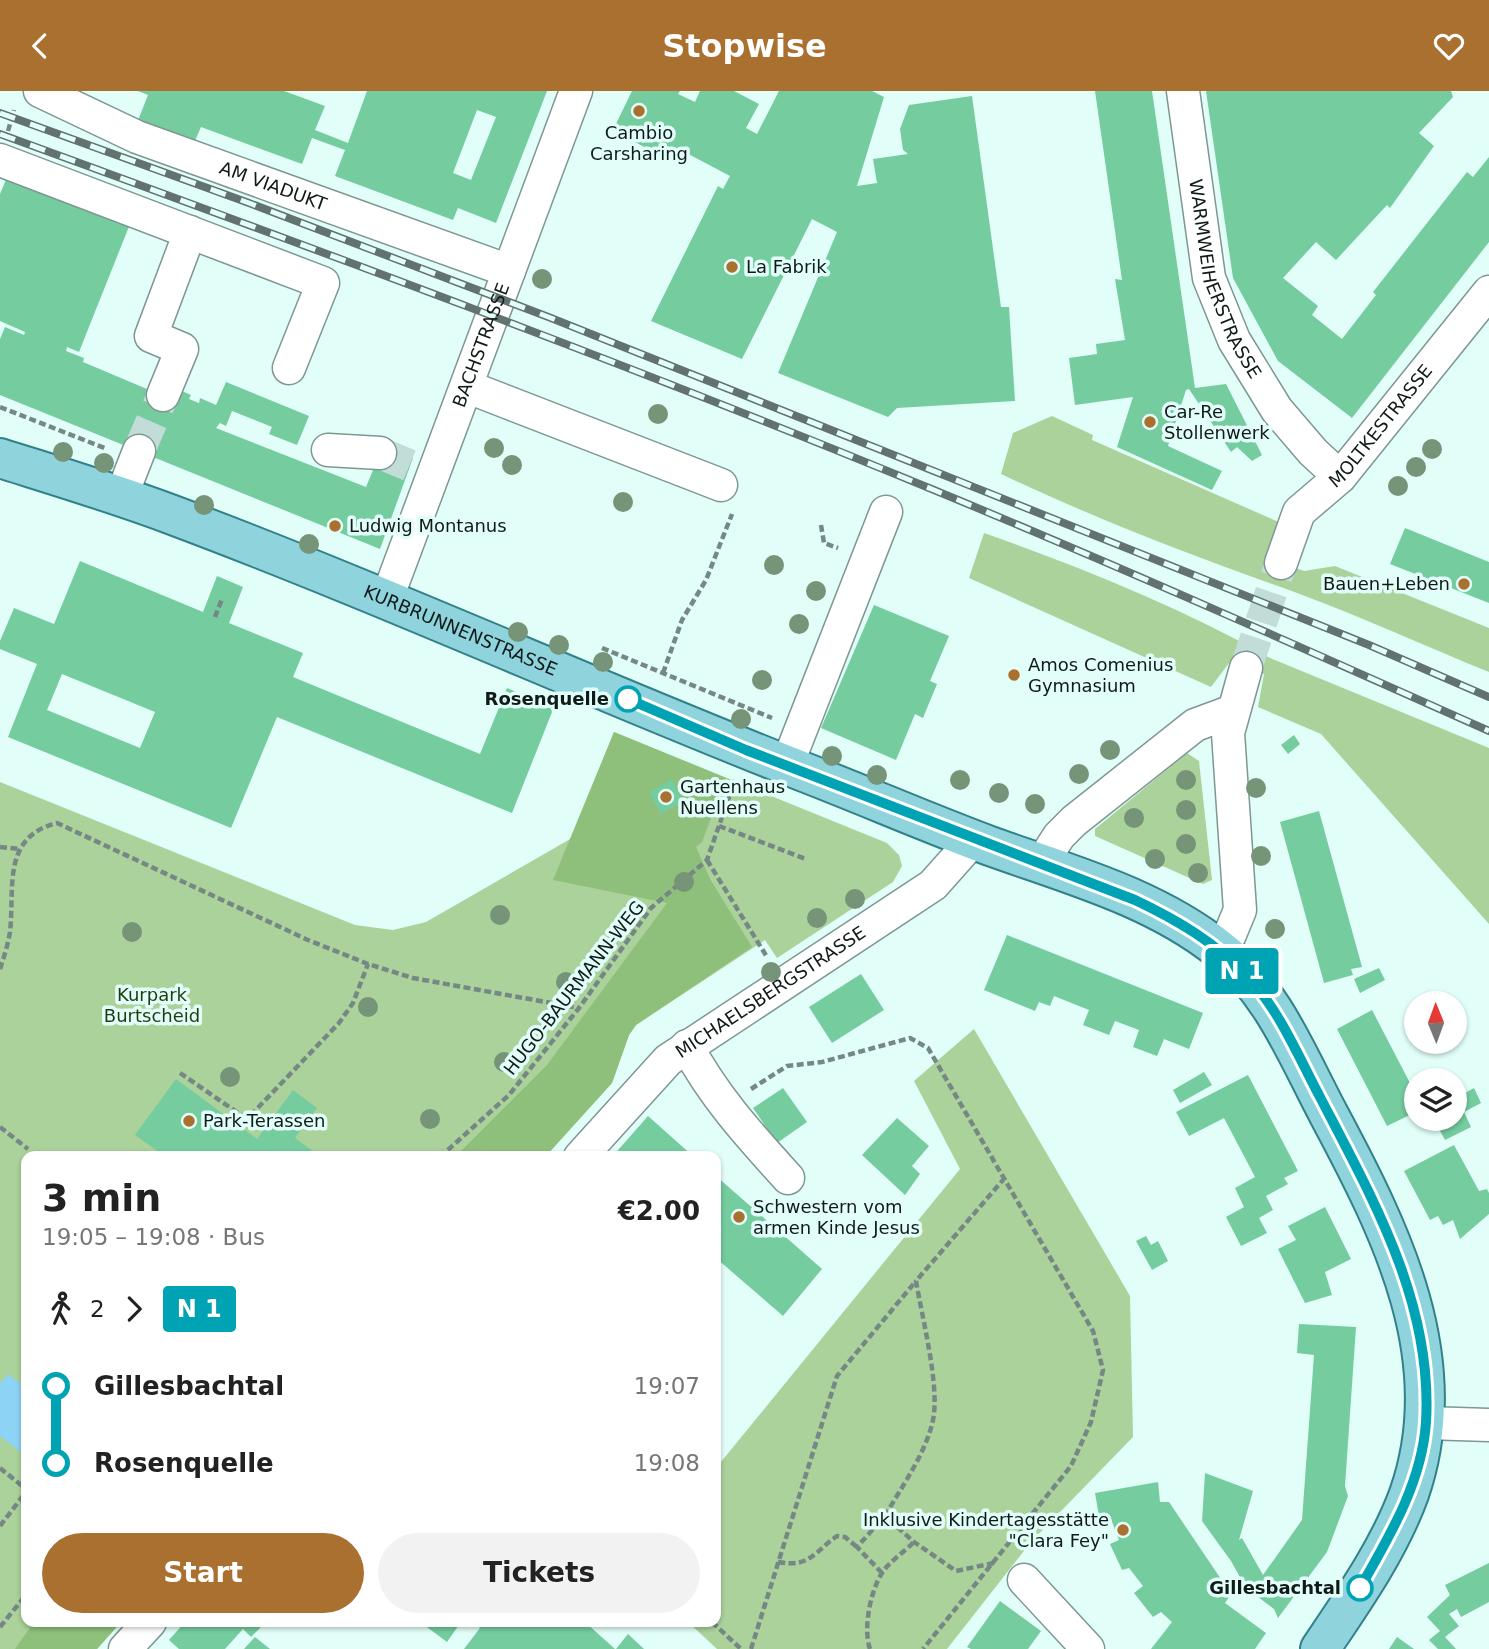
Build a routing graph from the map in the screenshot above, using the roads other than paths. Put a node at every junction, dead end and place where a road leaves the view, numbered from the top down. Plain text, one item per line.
1 (40, 91) edge
2 (576, 91) edge
3 (1183, 91) edge
4 (4, 147) edge
5 (190, 232) junction
6 (509, 271) junction
7 (1489, 292) edge
8 (289, 367) dead end
9 (468, 387) junction
10 (163, 395) tunnel mouth
11 (328, 450) dead end
12 (380, 453) tunnel mouth
13 (138, 456) tunnel mouth
14 (0, 458) edge
15 (1340, 477) junction
16 (720, 485) dead end
17 (121, 497) junction
18 (886, 512) dead end
19 (1282, 563) tunnel mouth
20 (386, 601) junction
21 (1245, 668) tunnel mouth
22 (1233, 711) junction
23 (787, 765) junction
24 (973, 839) junction
25 (1041, 864) junction
26 (1223, 951) junction
27 (687, 1046) junction
28 (585, 1151) edge
29 (788, 1178) dead end
30 (1426, 1423) junction
31 (1489, 1425) edge
32 (1024, 1580) dead end
33 (145, 1627) edge
34 (1057, 1638) edge
35 (125, 1649) edge
36 (1088, 1649) edge
37 (1321, 1649) edge

1 - 6 street, AM VIADUKT
2 - 6 street, BACHSTRASSE
3 - 15 street, WARMWEIHERSTRASSE
4 - 5 street
5 - 8 street
5 - 10 street
6 - 9 street, BACHSTRASSE
7 - 15 street, MOLTKESTRASSE
9 - 16 street
9 - 20 street, BACHSTRASSE
11 - 12 street
13 - 17 street
14 - 17 main road, KURBRUNNENSTRASSE
15 - 19 street, MOLTKESTRASSE
17 - 20 main road, KURBRUNNENSTRASSE
18 - 23 street
20 - 23 main road, KURBRUNNENSTRASSE
21 - 22 street
22 - 25 street
22 - 26 street
23 - 24 main road, KURBRUNNENSTRASSE
24 - 25 main road, KURBRUNNENSTRASSE
24 - 27 street, MICHAELSBERGSTRASSE
25 - 26 main road, KURBRUNNENSTRASSE
26 - 30 main road, KURBRUNNENSTRASSE
27 - 28 street, MICHAELSBERGSTRASSE
27 - 29 street
30 - 31 street
30 - 37 main road, KURBRUNNENSTRASSE
32 - 34 street
33 - 35 street
34 - 36 street

